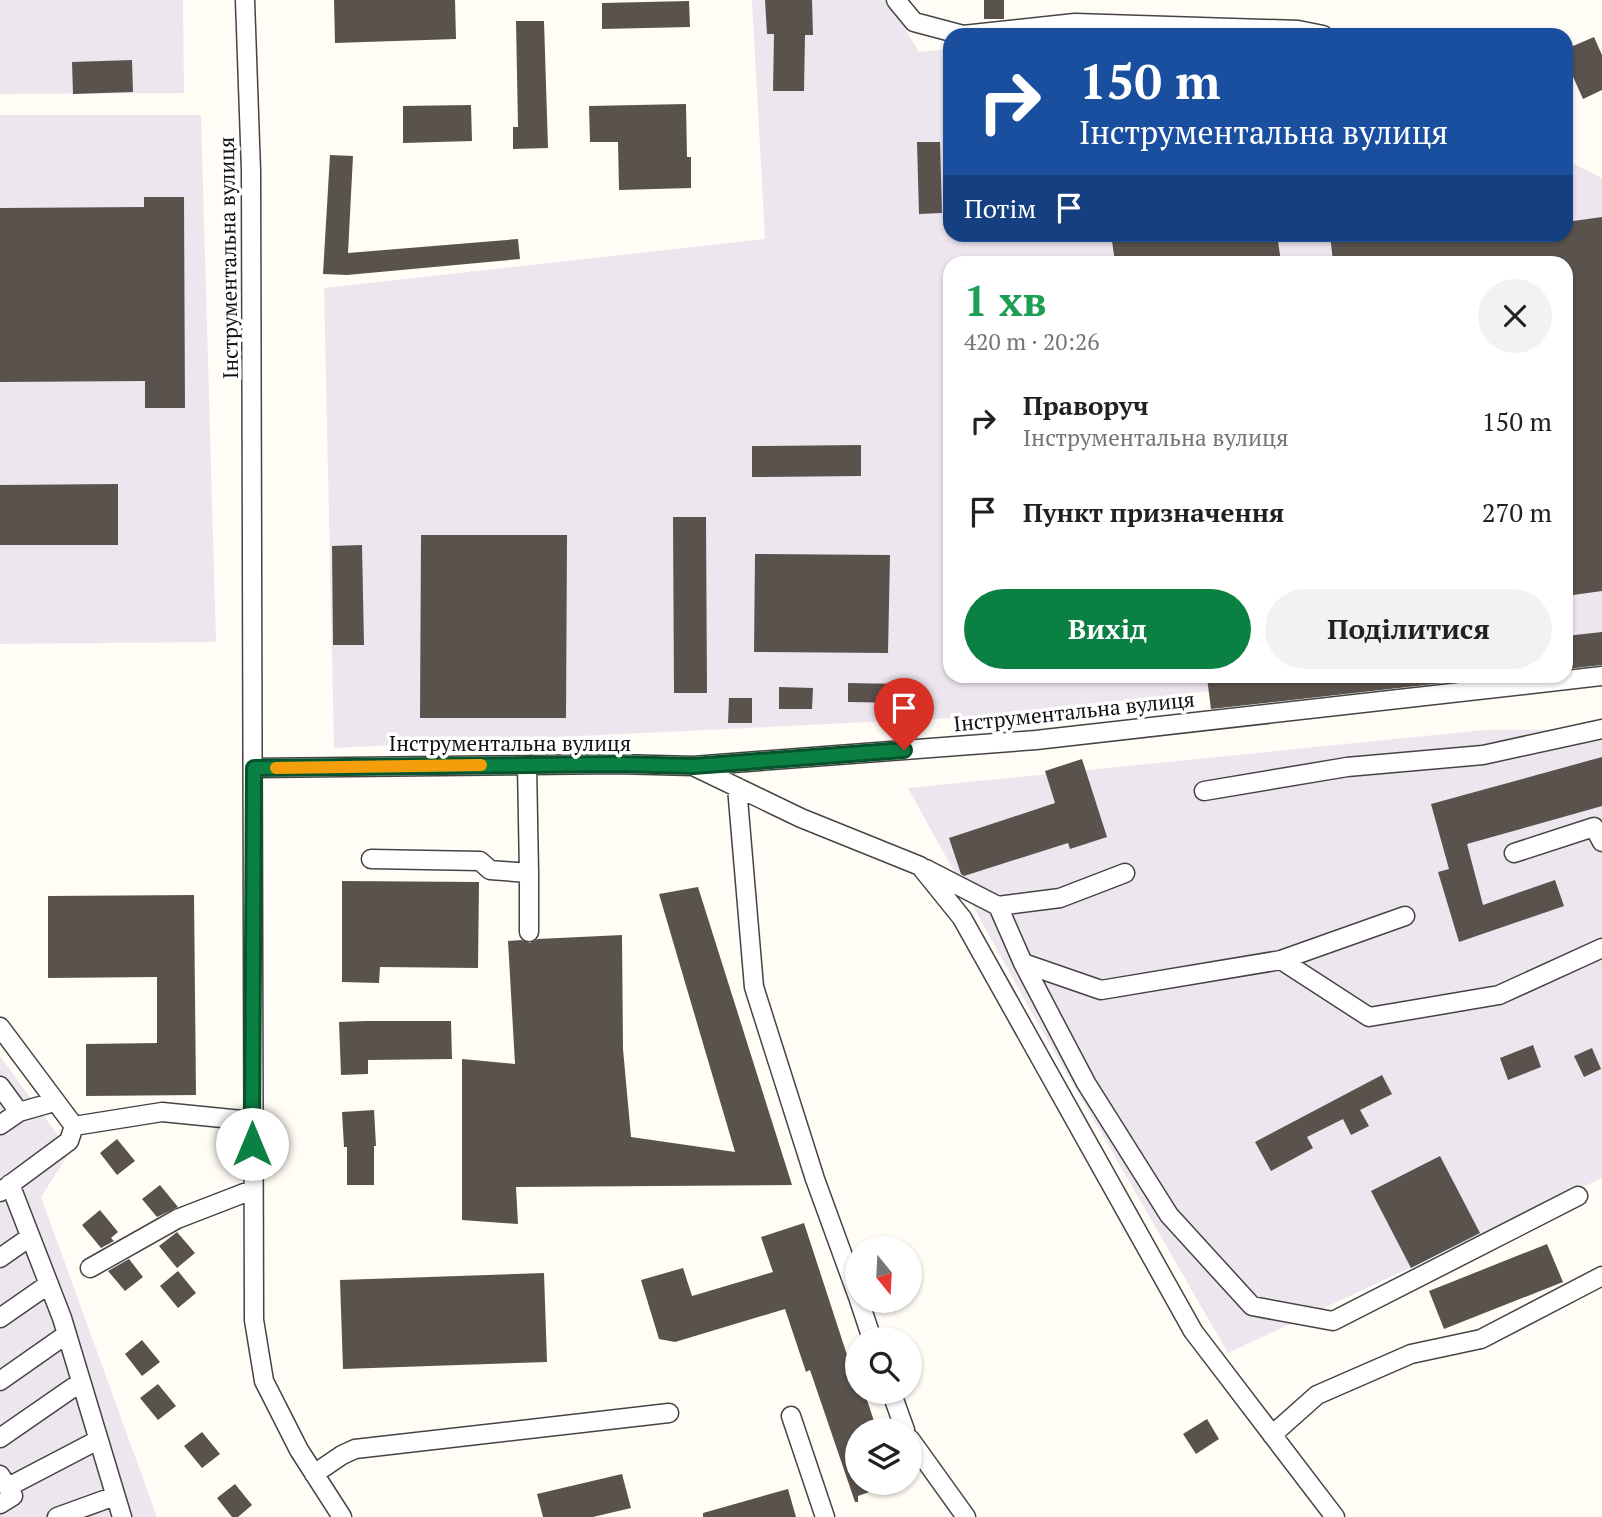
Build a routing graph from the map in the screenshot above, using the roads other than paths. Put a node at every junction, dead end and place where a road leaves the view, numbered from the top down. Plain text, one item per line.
1 (245, 0) edge
2 (896, 0) edge
3 (1028, 28) edge
4 (1234, 28) edge
5 (943, 30) edge
6 (1602, 676) edge
7 (1573, 679) edge
8 (1540, 683) edge
9 (1602, 729) edge
10 (527, 765) junction
11 (693, 766) junction
12 (254, 768) junction
13 (737, 788) junction
14 (1204, 791) dead end
15 (1599, 831) edge
16 (1514, 853) dead end
17 (371, 859) dead end
18 (920, 866) junction
19 (529, 873) junction
20 (1125, 873) dead end
21 (998, 906) junction
22 (1405, 916) dead end
23 (529, 932) dead end
24 (1602, 948) edge
25 (1281, 960) junction
26 (1023, 963) junction
27 (0, 1027) edge
28 (0, 1086) edge
29 (54, 1102) junction
30 (19, 1112) junction
31 (252, 1121) junction
32 (0, 1125) edge
33 (74, 1126) junction
34 (5, 1188) edge
35 (252, 1189) junction
36 (1578, 1196) dead end
37 (30, 1237) junction
38 (0, 1258) edge
39 (845, 1263) edge
40 (90, 1268) dead end
41 (1602, 1276) edge
42 (49, 1284) junction
43 (0, 1318) edge
44 (67, 1334) junction
45 (0, 1381) edge
46 (81, 1382) junction
47 (669, 1413) dead end
48 (791, 1416) dead end
49 (1272, 1435) junction
50 (0, 1438) edge
51 (99, 1440) junction
52 (922, 1456) edge
53 (314, 1474) junction
54 (4, 1481) edge
55 (115, 1496) junction
56 (0, 1504) edge
57 (57, 1517) edge
58 (122, 1517) edge
59 (342, 1517) edge
60 (825, 1517) edge
61 (966, 1517) edge
62 (1335, 1517) edge

1 - 12 street, Інструментальна вулиця
2 - 5 street
3 - 4 street
6 - 7 street, Інструментальна вулиця
8 - 11 street, Інструментальна вулиця
9 - 14 street
10 - 11 street, Інструментальна вулиця
10 - 12 street, Інструментальна вулиця
10 - 19 street
11 - 13 street
12 - 31 street, Інструментальна вулиця
13 - 18 street
13 - 39 street
15 - 16 street
17 - 19 street
18 - 21 street
18 - 49 street
19 - 23 street
20 - 21 street
21 - 26 street
22 - 25 street
24 - 25 street
25 - 26 street
26 - 36 street
27 - 29 street
28 - 30 street
29 - 30 street
29 - 33 street
30 - 32 street
31 - 33 street
31 - 35 street, Інструментальна вулиця
33 - 34 street
34 - 37 street
35 - 40 street
35 - 53 street, Інструментальна вулиця
37 - 38 street
37 - 42 street
41 - 49 street
42 - 43 street
42 - 44 street
44 - 45 street
44 - 46 street
46 - 50 street
46 - 51 street
47 - 53 street
48 - 60 street
49 - 62 street
51 - 54 street
51 - 55 street
52 - 61 street
53 - 59 street, Інструментальна вулиця
54 - 56 street
55 - 57 street
55 - 58 street

